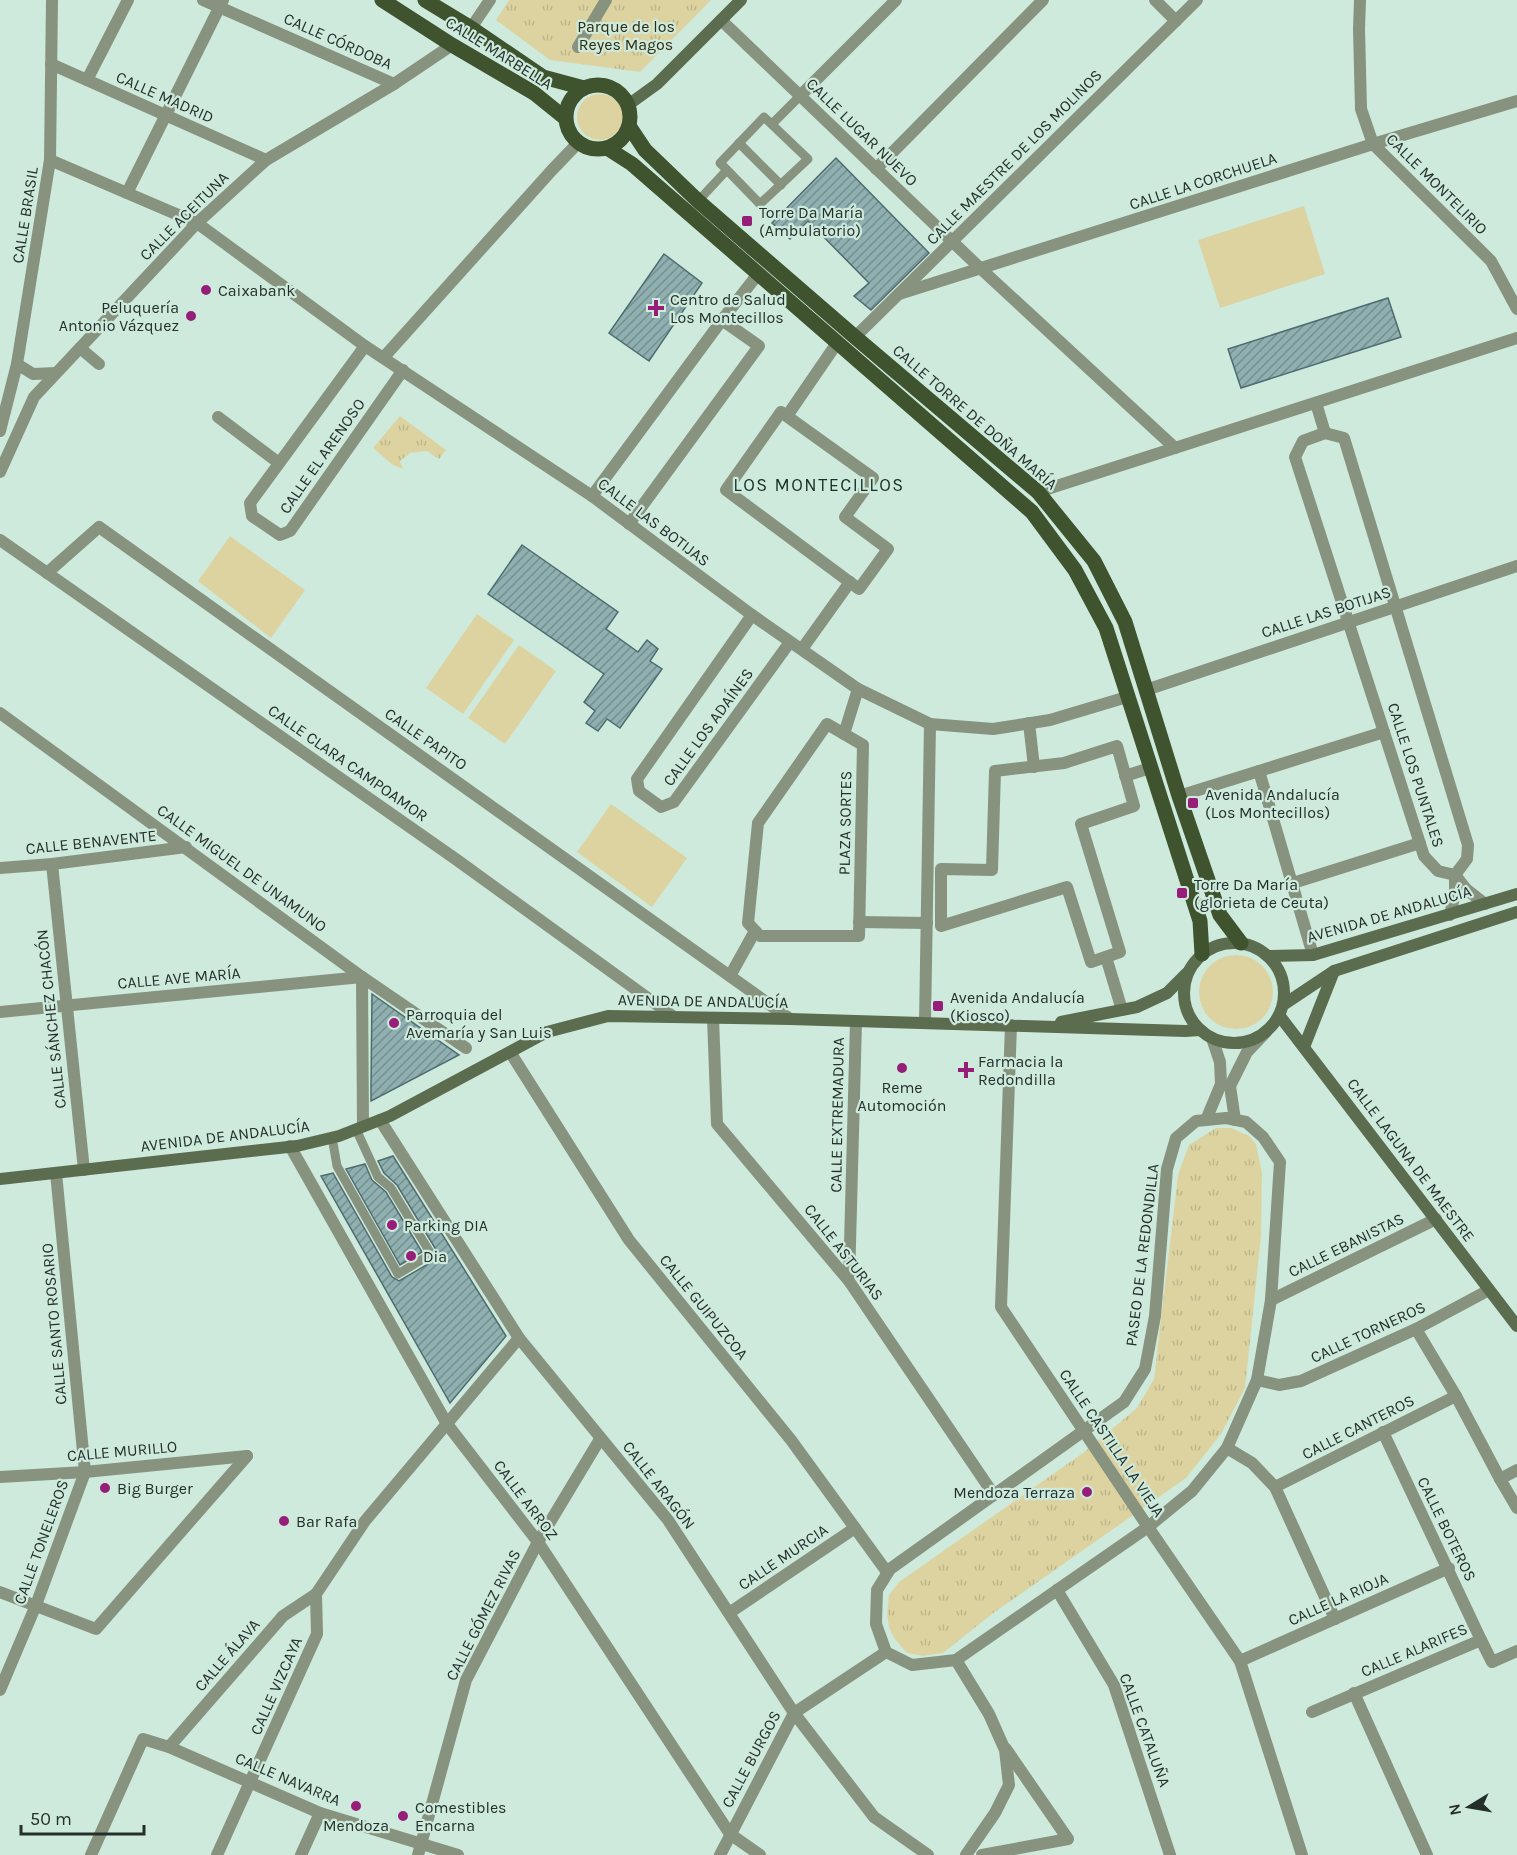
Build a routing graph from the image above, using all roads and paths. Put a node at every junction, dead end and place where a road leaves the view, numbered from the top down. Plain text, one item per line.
1 (52, 0) edge
2 (128, 0) edge
3 (203, 0) edge
4 (382, 0) edge
5 (425, 0) edge
6 (490, 0) edge
7 (606, 0) edge
8 (741, 0) edge
9 (896, 0) edge
10 (1043, 0) edge
11 (1155, 0) edge
12 (1197, 0) edge
13 (1360, 0) edge
14 (221, 4) edge
15 (721, 20) junction
16 (1176, 21) junction
17 (471, 28) junction
18 (452, 45) junction
19 (578, 46) dead end
20 (51, 64) junction
21 (87, 80) junction
22 (394, 84) junction
23 (584, 88) junction
24 (800, 96) junction
25 (1517, 101) edge
26 (628, 105) junction
27 (165, 116) junction
28 (565, 118) junction
29 (772, 124) junction
30 (629, 126) junction
31 (578, 143) junction
32 (739, 143) junction
33 (1373, 144) junction
34 (607, 148) junction
35 (50, 160) junction
36 (266, 160) junction
37 (876, 169) junction
38 (727, 170) junction
39 (781, 185) junction
40 (127, 193) junction
41 (698, 201) junction
42 (197, 223) junction
43 (952, 242) junction
44 (980, 268) junction
45 (758, 274) junction
46 (899, 294) junction
47 (1517, 309) edge
48 (722, 320) junction
49 (855, 337) junction
50 (1517, 338) edge
51 (837, 343) junction
52 (365, 346) junction
53 (80, 348) junction
54 (384, 357) junction
55 (17, 364) junction
56 (99, 364) dead end
57 (403, 370) junction
58 (56, 373) junction
59 (1316, 403) junction
60 (787, 416) junction
61 (218, 417) dead end
62 (0, 431) edge
63 (1325, 433) junction
64 (1175, 448) junction
65 (279, 463) junction
66 (0, 472) edge
67 (1038, 492) junction
68 (592, 496) junction
69 (629, 524) junction
70 (0, 540) edge
71 (1517, 566) edge
72 (48, 573) junction
73 (850, 582) junction
74 (1395, 607) junction
75 (752, 615) junction
76 (1349, 622) junction
77 (790, 642) junction
78 (802, 649) junction
79 (858, 689) junction
80 (1146, 690) junction
81 (1127, 697) junction
82 (0, 713) edge
83 (1029, 723) junction
84 (930, 724) junction
85 (1384, 732) junction
86 (844, 734) junction
87 (1034, 767) junction
88 (1150, 768) junction
89 (1259, 771) junction
90 (1125, 776) junction
91 (1179, 796) junction
92 (1420, 843) junction
93 (186, 847) junction
94 (52, 864) junction
95 (0, 868) edge
96 (1455, 875) junction
97 (1293, 883) junction
98 (927, 893) junction
99 (941, 894) junction
100 (1517, 894) edge
101 (1485, 904) junction
102 (1517, 912) edge
103 (1450, 915) junction
104 (859, 922) junction
105 (927, 924) junction
106 (755, 931) junction
107 (1241, 943) junction
108 (1202, 954) junction
109 (1268, 956) junction
110 (1313, 956) junction
111 (1106, 957) junction
112 (1189, 971) junction
113 (1334, 971) junction
114 (730, 976) junction
115 (362, 977) junction
116 (67, 1005) junction
117 (1122, 1010) junction
118 (1281, 1010) junction
119 (0, 1012) edge
120 (674, 1017) junction
121 (713, 1018) junction
122 (790, 1019) junction
123 (856, 1022) junction
124 (925, 1023) junction
125 (1011, 1025) junction
126 (1039, 1026) junction
127 (1200, 1030) junction
128 (1266, 1032) junction
129 (1212, 1038) junction
130 (1304, 1047) junction
131 (466, 1048) dead end
132 (510, 1052) junction
133 (380, 1120) junction
134 (1206, 1120) junction
135 (1235, 1120) junction
136 (359, 1128) junction
137 (332, 1137) junction
138 (290, 1146) junction
139 (84, 1170) junction
140 (56, 1173) junction
141 (0, 1179) edge
142 (1436, 1219) junction
143 (849, 1281) junction
144 (1489, 1290) junction
145 (1271, 1300) junction
146 (1517, 1326) edge
147 (1416, 1329) junction
148 (519, 1338) junction
149 (1257, 1380) junction
150 (1456, 1396) junction
151 (447, 1424) junction
152 (1084, 1431) junction
153 (1383, 1432) junction
154 (600, 1439) junction
155 (1227, 1448) junction
156 (1517, 1470) edge
157 (85, 1472) junction
158 (0, 1477) edge
159 (1500, 1479) junction
160 (1275, 1487) junction
161 (994, 1495) junction
162 (1517, 1508) edge
163 (1148, 1527) junction
164 (855, 1528) junction
165 (538, 1542) junction
166 (1449, 1568) junction
167 (887, 1572) junction
168 (1057, 1590) junction
169 (0, 1592) edge
170 (316, 1594) junction
171 (36, 1605) junction
172 (729, 1613) junction
173 (1335, 1618) junction
174 (1481, 1640) junction
175 (1517, 1651) edge
176 (886, 1652) junction
177 (956, 1660) junction
178 (1240, 1661) junction
179 (0, 1690) edge
180 (1354, 1693) junction
181 (1312, 1712) dead end
182 (794, 1713) junction
183 (1003, 1744) junction
184 (169, 1747) junction
185 (250, 1782) junction
186 (320, 1813) junction
187 (730, 1834) junction
188 (419, 1850) edge
189 (91, 1855) edge
190 (217, 1855) edge
191 (301, 1855) edge
192 (458, 1855) edge
193 (720, 1855) edge
194 (760, 1855) edge
195 (928, 1855) edge
196 (966, 1855) edge
197 (982, 1855) edge
198 (1170, 1855) edge
199 (1302, 1855) edge
200 (1427, 1855) edge

1 - 20 street, CALLE BRASIL
2 - 21 street
3 - 14 street, CALLE CÓRDOBA
4 - 18 main road, CALLE MARBELLA
5 - 17 main road, CALLE MARBELLA
6 - 17 street
7 - 19 street
8 - 15 main road
9 - 24 street
10 - 37 street
11 - 16 street
12 - 16 street, CALLE MAESTRE DE LOS MOLINOS
13 - 33 street, CALLE MONTELIRIO
14 - 22 street, CALLE CÓRDOBA
14 - 27 street
15 - 24 street, CALLE LUGAR NUEVO
15 - 26 main road
16 - 43 street, CALLE MAESTRE DE LOS MOLINOS
17 - 23 main road, CALLE MARBELLA
18 - 22 street, CALLE ACEITUNA
18 - 28 main road, CALLE MARBELLA
20 - 21 street, CALLE MADRID
20 - 35 street, CALLE BRASIL
21 - 27 street, CALLE MADRID
22 - 36 street, CALLE ACEITUNA
23 - 26 main road
23 - 28 main road
24 - 29 lane
24 - 37 street, CALLE LUGAR NUEVO
25 - 33 street, CALLE LA CORCHUELA
26 - 30 main road
27 - 36 street, CALLE MADRID
27 - 40 street
28 - 31 main road
29 - 32 lane
29 - 39 lane
30 - 34 main road
30 - 41 main road, CALLE TORRE DE DOÑA MARÍA
31 - 34 main road
31 - 54 street
32 - 38 lane
32 - 39 lane
33 - 44 street, CALLE LA CORCHUELA
33 - 47 street, CALLE MONTELIRIO
34 - 45 main road, CALLE TORRE DE DOÑA MARÍA
35 - 40 street, CALLE LAS BOTIJAS
35 - 55 street, CALLE BRASIL
36 - 42 street, CALLE ACEITUNA
37 - 43 street, CALLE LUGAR NUEVO
38 - 39 lane
38 - 41 lane
40 - 42 street, CALLE LAS BOTIJAS
41 - 49 main road, CALLE TORRE DE DOÑA MARÍA
42 - 52 street, CALLE LAS BOTIJAS
42 - 53 street, CALLE ACEITUNA
43 - 44 street, CALLE LUGAR NUEVO
43 - 46 street, CALLE MAESTRE DE LOS MOLINOS
44 - 46 street, CALLE LA CORCHUELA
44 - 64 street, CALLE LUGAR NUEVO
45 - 48 street
45 - 51 main road, CALLE TORRE DE DOÑA MARÍA
46 - 49 street, CALLE MAESTRE DE LOS MOLINOS
48 - 68 street
48 - 69 street
49 - 67 main road, CALLE TORRE DE DOÑA MARÍA
50 - 59 street
51 - 60 street
51 - 81 main road, CALLE TORRE DE DOÑA MARÍA
52 - 54 street, CALLE LAS BOTIJAS
52 - 65 street, CALLE EL ARENOSO
53 - 56 street
53 - 58 street, CALLE ACEITUNA
54 - 57 street, CALLE LAS BOTIJAS
55 - 58 street
55 - 62 street, CALLE BRASIL
57 - 65 street, CALLE EL ARENOSO
57 - 68 street, CALLE LAS BOTIJAS
58 - 66 street, CALLE ACEITUNA
59 - 63 street
59 - 64 street
60 - 73 street
60 - 73 street
61 - 65 street
63 - 74 street, CALLE LOS PUNTALES
63 - 76 street, CALLE LOS PUNTALES
64 - 67 street
67 - 80 main road, CALLE TORRE DE DOÑA MARÍA
68 - 69 street, CALLE LAS BOTIJAS
69 - 75 street, CALLE LAS BOTIJAS
70 - 72 street, CALLE CLARA CAMPOAMOR
71 - 74 street, CALLE LAS BOTIJAS
72 - 114 street, CALLE PAPITO
72 - 120 street, CALLE CLARA CAMPOAMOR
73 - 78 street
74 - 76 street, CALLE LAS BOTIJAS
74 - 96 street, CALLE LOS PUNTALES
75 - 77 street, CALLE LAS BOTIJAS
75 - 77 street, CALLE LOS ADAÍNES
76 - 80 street, CALLE LAS BOTIJAS
76 - 85 street, CALLE LOS PUNTALES
77 - 78 street, CALLE LAS BOTIJAS
78 - 79 street, CALLE LAS BOTIJAS
79 - 84 street, CALLE LAS BOTIJAS
79 - 86 street
80 - 91 main road, CALLE TORRE DE DOÑA MARÍA
81 - 83 street, CALLE LAS BOTIJAS
81 - 88 main road, CALLE TORRE DE DOÑA MARÍA
82 - 93 street, CALLE MIGUEL DE UNAMUNO
83 - 84 street, CALLE LAS BOTIJAS
83 - 87 street
84 - 98 street
85 - 89 street
85 - 92 street, CALLE LOS PUNTALES
86 - 104 street, PLAZA SORTES
86 - 106 street
87 - 90 street
87 - 99 street
88 - 90 street
88 - 108 main road, CALLE TORRE DE DOÑA MARÍA
89 - 91 street
89 - 97 street
90 - 111 street
91 - 107 main road, CALLE TORRE DE DOÑA MARÍA
92 - 96 street, CALLE LOS PUNTALES
92 - 97 street
93 - 94 street, CALLE BENAVENTE
93 - 115 street, CALLE MIGUEL DE UNAMUNO
94 - 95 street, CALLE BENAVENTE
94 - 116 street, CALLE SÁNCHEZ CHACÓN
96 - 101 street
96 - 103 street
97 - 110 street
98 - 99 street
98 - 105 street
99 - 111 street
100 - 101 main road, AVENIDA DE ANDALUCÍA
101 - 103 main road, AVENIDA DE ANDALUCÍA
102 - 113 main road
103 - 110 main road, AVENIDA DE ANDALUCÍA
104 - 105 street
104 - 106 street
105 - 124 street
106 - 114 street
107 - 108 main road
107 - 109 main road
108 - 112 main road
109 - 110 main road, AVENIDA DE ANDALUCÍA
109 - 118 main road
111 - 117 street
112 - 117 main road, AVENIDA DE ANDALUCÍA
112 - 127 main road
113 - 118 main road
113 - 130 main road
114 - 122 street, CALLE PAPITO
115 - 116 street, CALLE AVE MARÍA
115 - 131 street, CALLE MIGUEL DE UNAMUNO
115 - 136 street
116 - 119 street, CALLE AVE MARÍA
116 - 139 street, CALLE SÁNCHEZ CHACÓN
117 - 126 main road, AVENIDA DE ANDALUCÍA
118 - 128 main road
118 - 130 main road, CALLE LAGUNA DE MAESTRE
120 - 121 main road, AVENIDA DE ANDALUCÍA
120 - 132 main road, AVENIDA DE ANDALUCÍA
121 - 122 main road, AVENIDA DE ANDALUCÍA
121 - 143 street, CALLE ASTURIAS
122 - 123 main road, AVENIDA DE ANDALUCÍA
123 - 124 main road, AVENIDA DE ANDALUCÍA
123 - 143 street, CALLE EXTREMADURA
124 - 125 main road, AVENIDA DE ANDALUCÍA
125 - 126 main road, AVENIDA DE ANDALUCÍA
125 - 152 street, CALLE CASTILLA LA VIEJA
126 - 127 main road, AVENIDA DE ANDALUCÍA
127 - 129 main road
128 - 129 main road
128 - 135 street
129 - 134 street
130 - 142 main road, CALLE LAGUNA DE MAESTRE
132 - 133 main road, AVENIDA DE ANDALUCÍA
132 - 164 street, CALLE GUIPUZCOA
133 - 136 main road, AVENIDA DE ANDALUCÍA
133 - 148 street, CALLE ARAGÓN
134 - 135 street, PASEO DE LA REDONDILLA
134 - 152 street, PASEO DE LA REDONDILLA
135 - 145 street, PASEO DE LA REDONDILLA
136 - 137 main road, AVENIDA DE ANDALUCÍA
136 - 137 lane
137 - 138 main road, AVENIDA DE ANDALUCÍA
138 - 139 main road, AVENIDA DE ANDALUCÍA
138 - 151 street, CALLE ARROZ
139 - 140 main road, AVENIDA DE ANDALUCÍA
140 - 141 main road, AVENIDA DE ANDALUCÍA
140 - 157 street, CALLE SANTO ROSARIO
142 - 144 main road, CALLE LAGUNA DE MAESTRE
142 - 145 street, CALLE EBANISTAS
143 - 161 street, CALLE ASTURIAS
144 - 146 main road, CALLE LAGUNA DE MAESTRE
144 - 147 street, CALLE TORNEROS
145 - 149 street, PASEO DE LA REDONDILLA
147 - 149 street, CALLE TORNEROS
147 - 150 street
148 - 151 street
148 - 154 street, CALLE ARAGÓN
149 - 155 street, PASEO DE LA REDONDILLA
150 - 153 street, CALLE CANTEROS
150 - 159 street
151 - 165 street, CALLE ARROZ
151 - 170 street
152 - 161 street, PASEO DE LA REDONDILLA
152 - 163 street, CALLE CASTILLA LA VIEJA
153 - 160 street, CALLE CANTEROS
153 - 166 street, CALLE BOTEROS
154 - 165 street, CALLE GÓMEZ RIVAS
154 - 172 street, CALLE ARAGÓN
155 - 160 street
155 - 163 street, PASEO DE LA REDONDILLA
156 - 159 street
157 - 158 street, CALLE MURILLO
157 - 171 street, CALLE TONELEROS
157 - 171 street, CALLE MURILLO
159 - 162 street
160 - 173 street
161 - 167 street, PASEO DE LA REDONDILLA
163 - 168 street, PASEO DE LA REDONDILLA
163 - 178 street, CALLE CASTILLA LA VIEJA
164 - 167 street, CALLE GUIPUZCOA
164 - 172 street, CALLE MURCIA
165 - 187 street, CALLE ARROZ
165 - 188 street, CALLE GÓMEZ RIVAS
166 - 173 street, CALLE LA RIOJA
166 - 174 street, CALLE BOTEROS
167 - 176 street
168 - 177 street, PASEO DE LA REDONDILLA
168 - 198 street, CALLE CATALUÑA
169 - 171 street
170 - 184 street, CALLE ÁLAVA
170 - 185 street, CALLE VIZCAYA
171 - 179 street, CALLE TONELEROS
172 - 182 street, CALLE ARAGÓN
173 - 178 street, CALLE LA RIOJA
174 - 175 street, CALLE ALARIFES
174 - 180 street, CALLE ALARIFES
176 - 177 street, PASEO DE LA REDONDILLA
176 - 182 street, CALLE BURGOS
177 - 183 street
178 - 199 street, CALLE CASTILLA LA VIEJA
180 - 181 street, CALLE ALARIFES
180 - 200 street
182 - 187 street, CALLE BURGOS
182 - 195 street, CALLE ARAGÓN
183 - 196 street
183 - 197 street
184 - 185 street, CALLE NAVARRA
184 - 189 street, CALLE NAVARRA
185 - 186 street, CALLE NAVARRA
185 - 190 street, CALLE VIZCAYA
186 - 188 street, CALLE NAVARRA
186 - 191 street
187 - 193 street, CALLE BURGOS
187 - 194 street, CALLE ARROZ
188 - 192 street, CALLE NAVARRA

